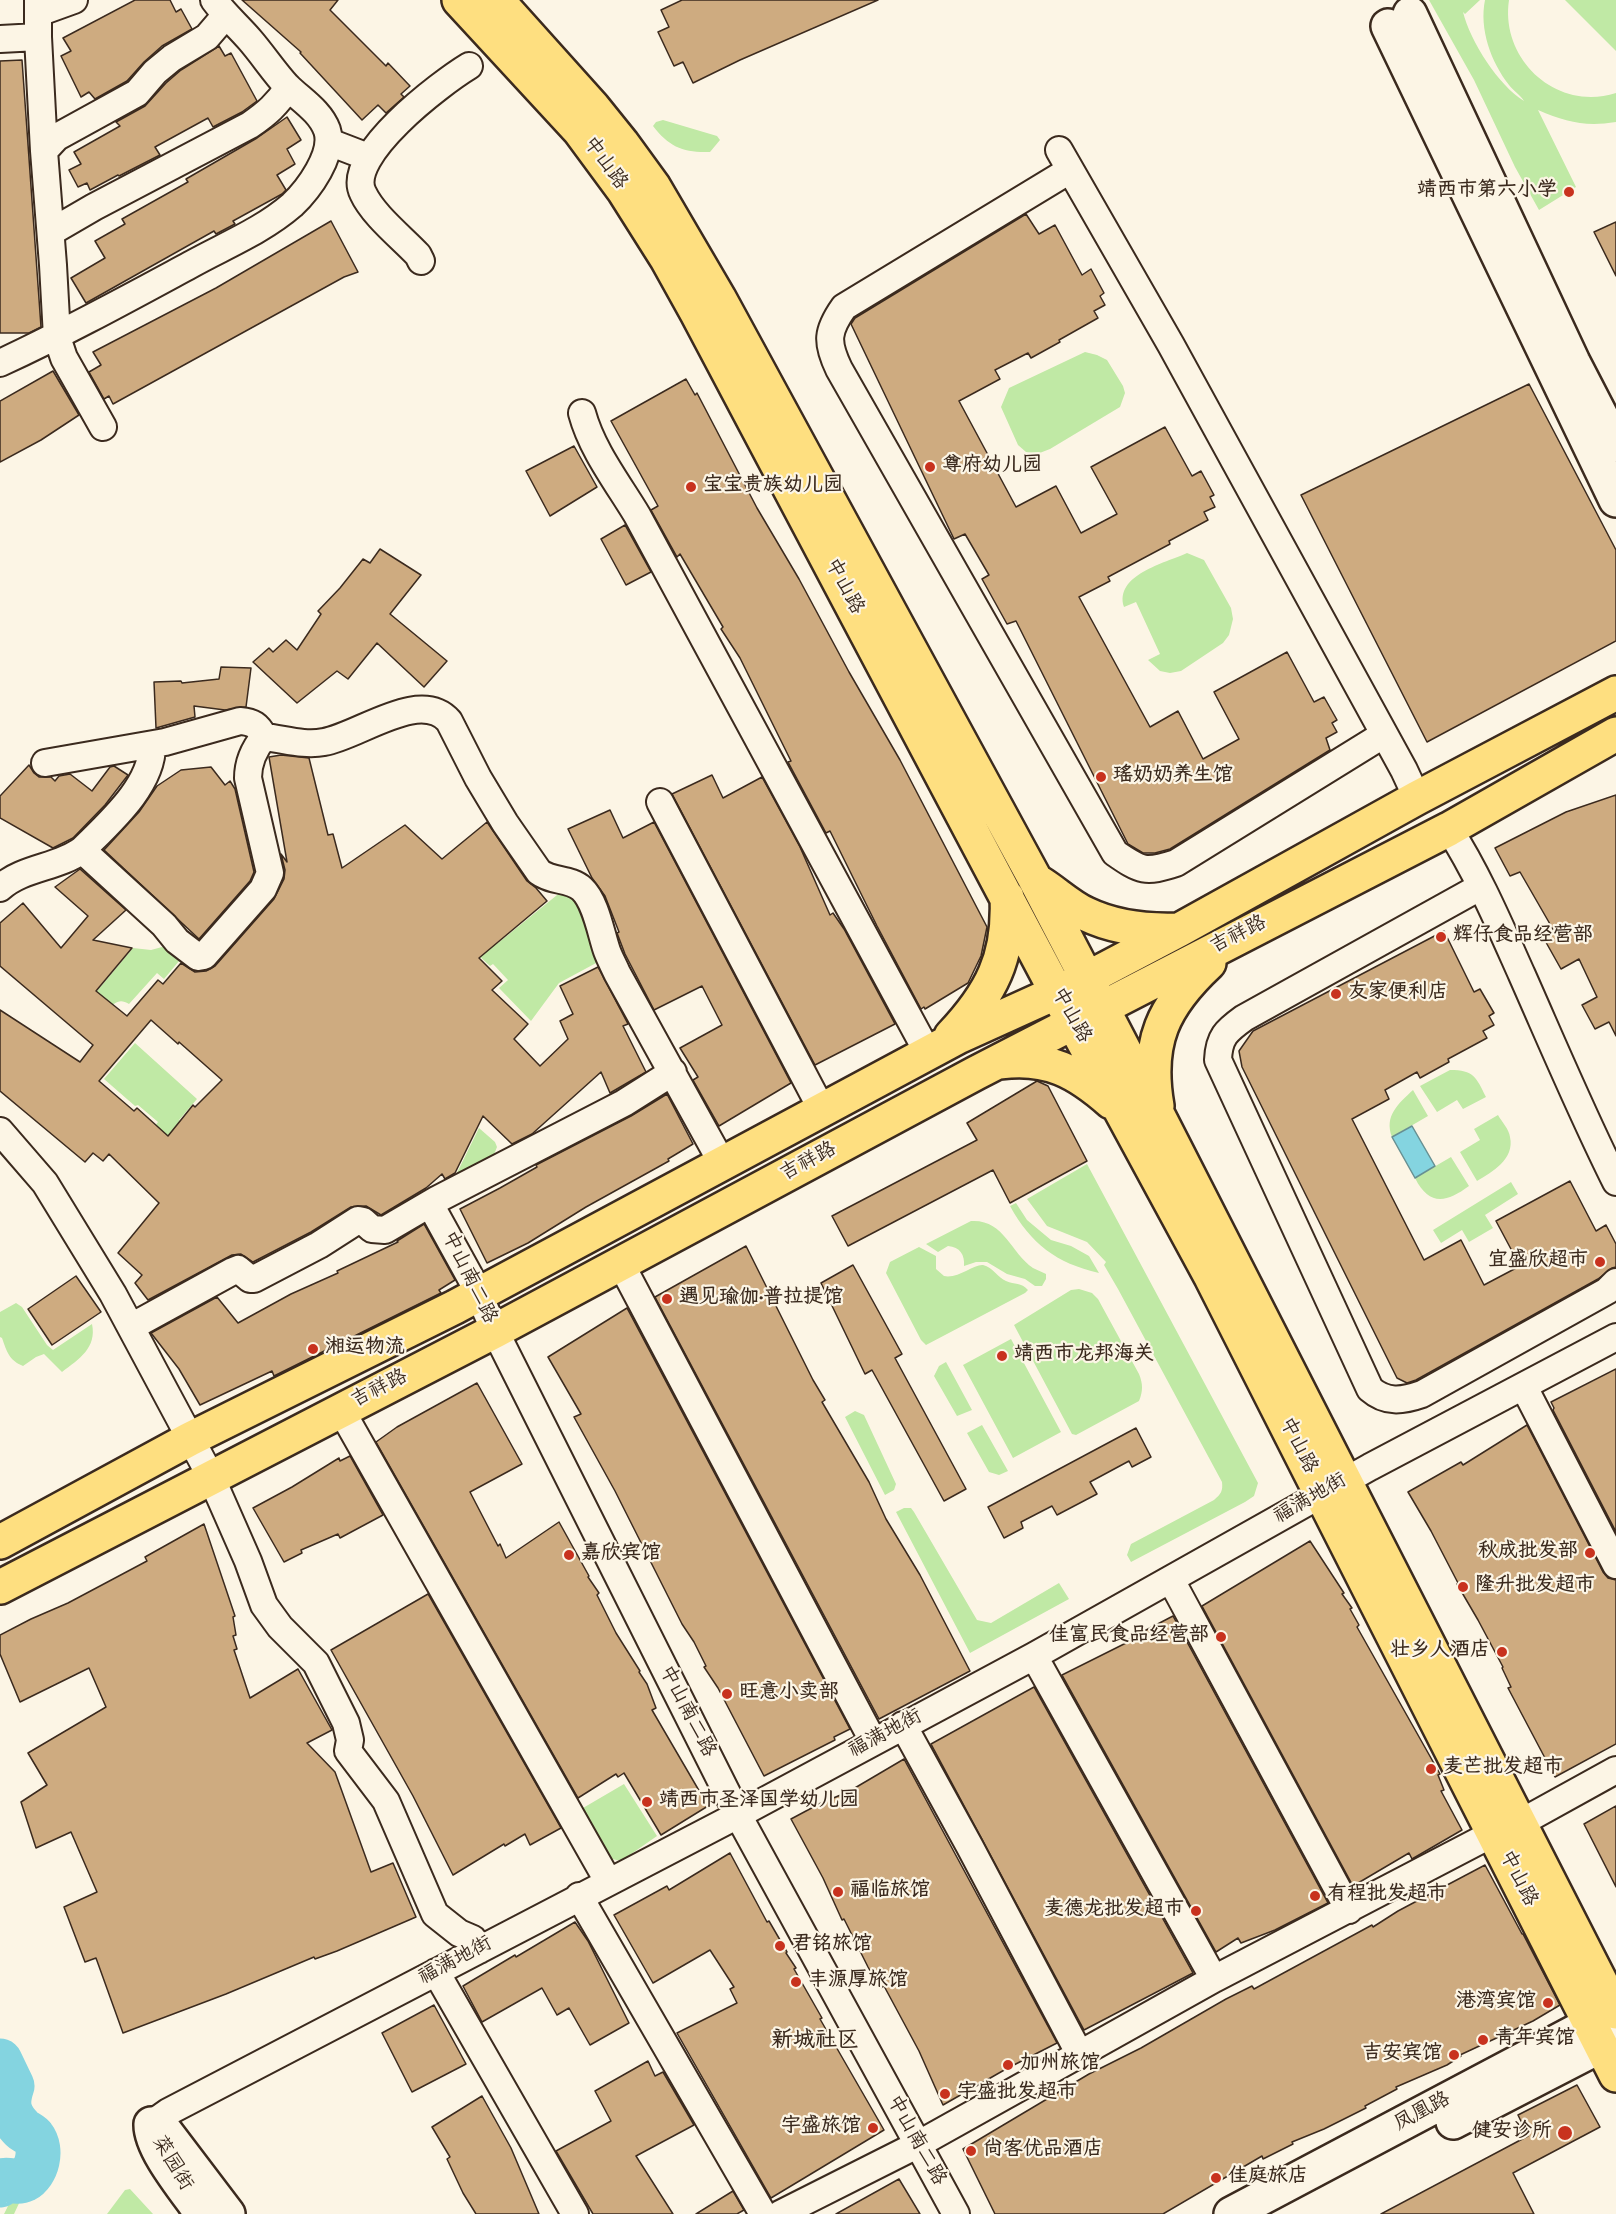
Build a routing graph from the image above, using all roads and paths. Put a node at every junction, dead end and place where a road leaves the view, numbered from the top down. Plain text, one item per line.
1 (74, 0) edge
2 (459, 0) edge
3 (497, 0) edge
4 (219, 8) edge
5 (38, 17) edge
6 (0, 39) edge
7 (469, 66) dead end
8 (288, 87) junction
9 (329, 142) junction
10 (44, 151) junction
11 (368, 157) junction
12 (318, 174) junction
13 (359, 182) junction
14 (51, 232) junction
15 (421, 261) dead end
16 (57, 337) junction
17 (0, 363) edge
18 (582, 413) dead end
19 (103, 427) dead end
20 (1616, 445) edge
21 (1616, 500) edge
22 (1616, 693) edge
23 (1616, 734) edge
24 (1383, 735) junction
25 (264, 737) junction
26 (152, 745) junction
27 (45, 763) dead end
28 (1417, 798) junction
29 (660, 802) dead end
30 (1449, 829) junction
31 (82, 850) junction
32 (1035, 879) junction
33 (1480, 887) junction
34 (0, 888) edge
35 (1006, 896) junction
36 (1179, 930) junction
37 (1238, 936) junction
38 (1086, 979) junction
39 (1057, 993) junction
40 (1088, 1016) junction
41 (934, 1050) junction
42 (996, 1063) junction
43 (673, 1071) junction
44 (822, 1110) junction
45 (1125, 1117) junction
46 (1158, 1117) junction
47 (0, 1131) edge
48 (722, 1163) junction
49 (1616, 1182) edge
50 (430, 1204) junction
51 (621, 1264) junction
52 (1616, 1282) edge
53 (478, 1294) junction
54 (130, 1328) junction
55 (495, 1331) junction
56 (1616, 1337) edge
57 (1524, 1387) junction
58 (341, 1410) junction
59 (190, 1438) junction
60 (210, 1477) junction
61 (1333, 1489) junction
62 (0, 1542) edge
63 (1616, 1565) edge
64 (1171, 1580) junction
65 (0, 1587) edge
66 (1035, 1656) junction
67 (903, 1725) junction
68 (873, 1741) junction
69 (1616, 1770) edge
70 (738, 1815) junction
71 (1507, 1828) junction
72 (608, 1881) junction
73 (579, 1896) junction
74 (1349, 1910) junction
75 (479, 1950) junction
76 (436, 1972) junction
77 (1214, 1979) junction
78 (1608, 2027) edge
79 (1078, 2053) junction
80 (1616, 2075) edge
81 (151, 2124) junction
82 (917, 2145) junction
83 (202, 2214) edge
84 (228, 2214) edge
85 (575, 2214) edge
86 (763, 2214) edge
87 (780, 2214) edge
88 (956, 2214) edge
89 (1231, 2214) edge
90 (1269, 2214) edge

1 - 5 street
2 - 35 main road, 中山路
3 - 32 main road, 中山路
4 - 8 street
4 - 10 street
5 - 6 street
5 - 10 street
7 - 11 street
8 - 9 street
8 - 14 street
9 - 11 street
9 - 12 street
10 - 14 street
11 - 13 street
12 - 13 street
12 - 16 street
13 - 15 street
14 - 16 street
16 - 17 street
16 - 19 street
18 - 41 street
20 - 21 main road
22 - 28 main road, 吉祥路
23 - 30 main road, 吉祥路
24 - 24 street
24 - 28 street
25 - 26 street
25 - 31 street
25 - 43 street
26 - 27 street
26 - 31 street
28 - 36 main road, 吉祥路
29 - 44 street
30 - 33 street
30 - 37 main road, 吉祥路
31 - 34 street
32 - 36 main road
32 - 38 main road, 中山路
33 - 49 street
33 - 52 street
35 - 39 main road, 中山路
35 - 41 main road
36 - 38 main road, 吉祥路
37 - 40 main road, 吉祥路
37 - 46 main road
38 - 39 main road, 吉祥路
38 - 40 main road, 中山路
39 - 40 main road, 中山路
39 - 41 main road, 吉祥路
40 - 42 main road, 吉祥路
40 - 45 main road, 中山路
40 - 46 main road, 中山路
41 - 44 main road, 吉祥路
42 - 45 main road
42 - 51 main road, 吉祥路
43 - 48 street
43 - 50 street
44 - 48 main road, 吉祥路
45 - 61 main road, 中山路
46 - 61 main road, 中山路
47 - 54 street
48 - 53 main road, 吉祥路
50 - 53 street, 中山南二路
50 - 54 street
51 - 55 main road, 吉祥路
51 - 68 street
53 - 55 street, 中山南二路
53 - 59 main road, 吉祥路
54 - 59 street
55 - 58 main road, 吉祥路
55 - 70 street, 中山南二路
56 - 57 street, 福满地街
57 - 61 street, 福满地街
57 - 63 street
58 - 60 main road, 吉祥路
58 - 72 street
59 - 60 street
59 - 62 main road, 吉祥路
60 - 65 main road, 吉祥路
60 - 75 street
61 - 64 street, 福满地街
61 - 71 main road, 中山路
64 - 66 street, 福满地街
64 - 74 street
66 - 67 street, 福满地街
66 - 77 street
67 - 68 street, 福满地街
67 - 79 street
68 - 70 street, 福满地街
69 - 71 street
70 - 72 street, 福满地街
70 - 82 street, 中山南二路
71 - 74 street
71 - 78 main road, 中山路
72 - 73 street, 福满地街
73 - 75 street, 福满地街
73 - 86 street
74 - 77 street
75 - 76 street, 福满地街
76 - 81 street, 福满地街
76 - 85 street
77 - 79 street
78 - 80 main road, 中山路
78 - 89 main road, 凤凰路
78 - 90 main road, 凤凰路
79 - 82 street
81 - 83 main road, 菜园街
81 - 84 main road, 菜园街
82 - 87 street
82 - 88 street, 中山南二路

